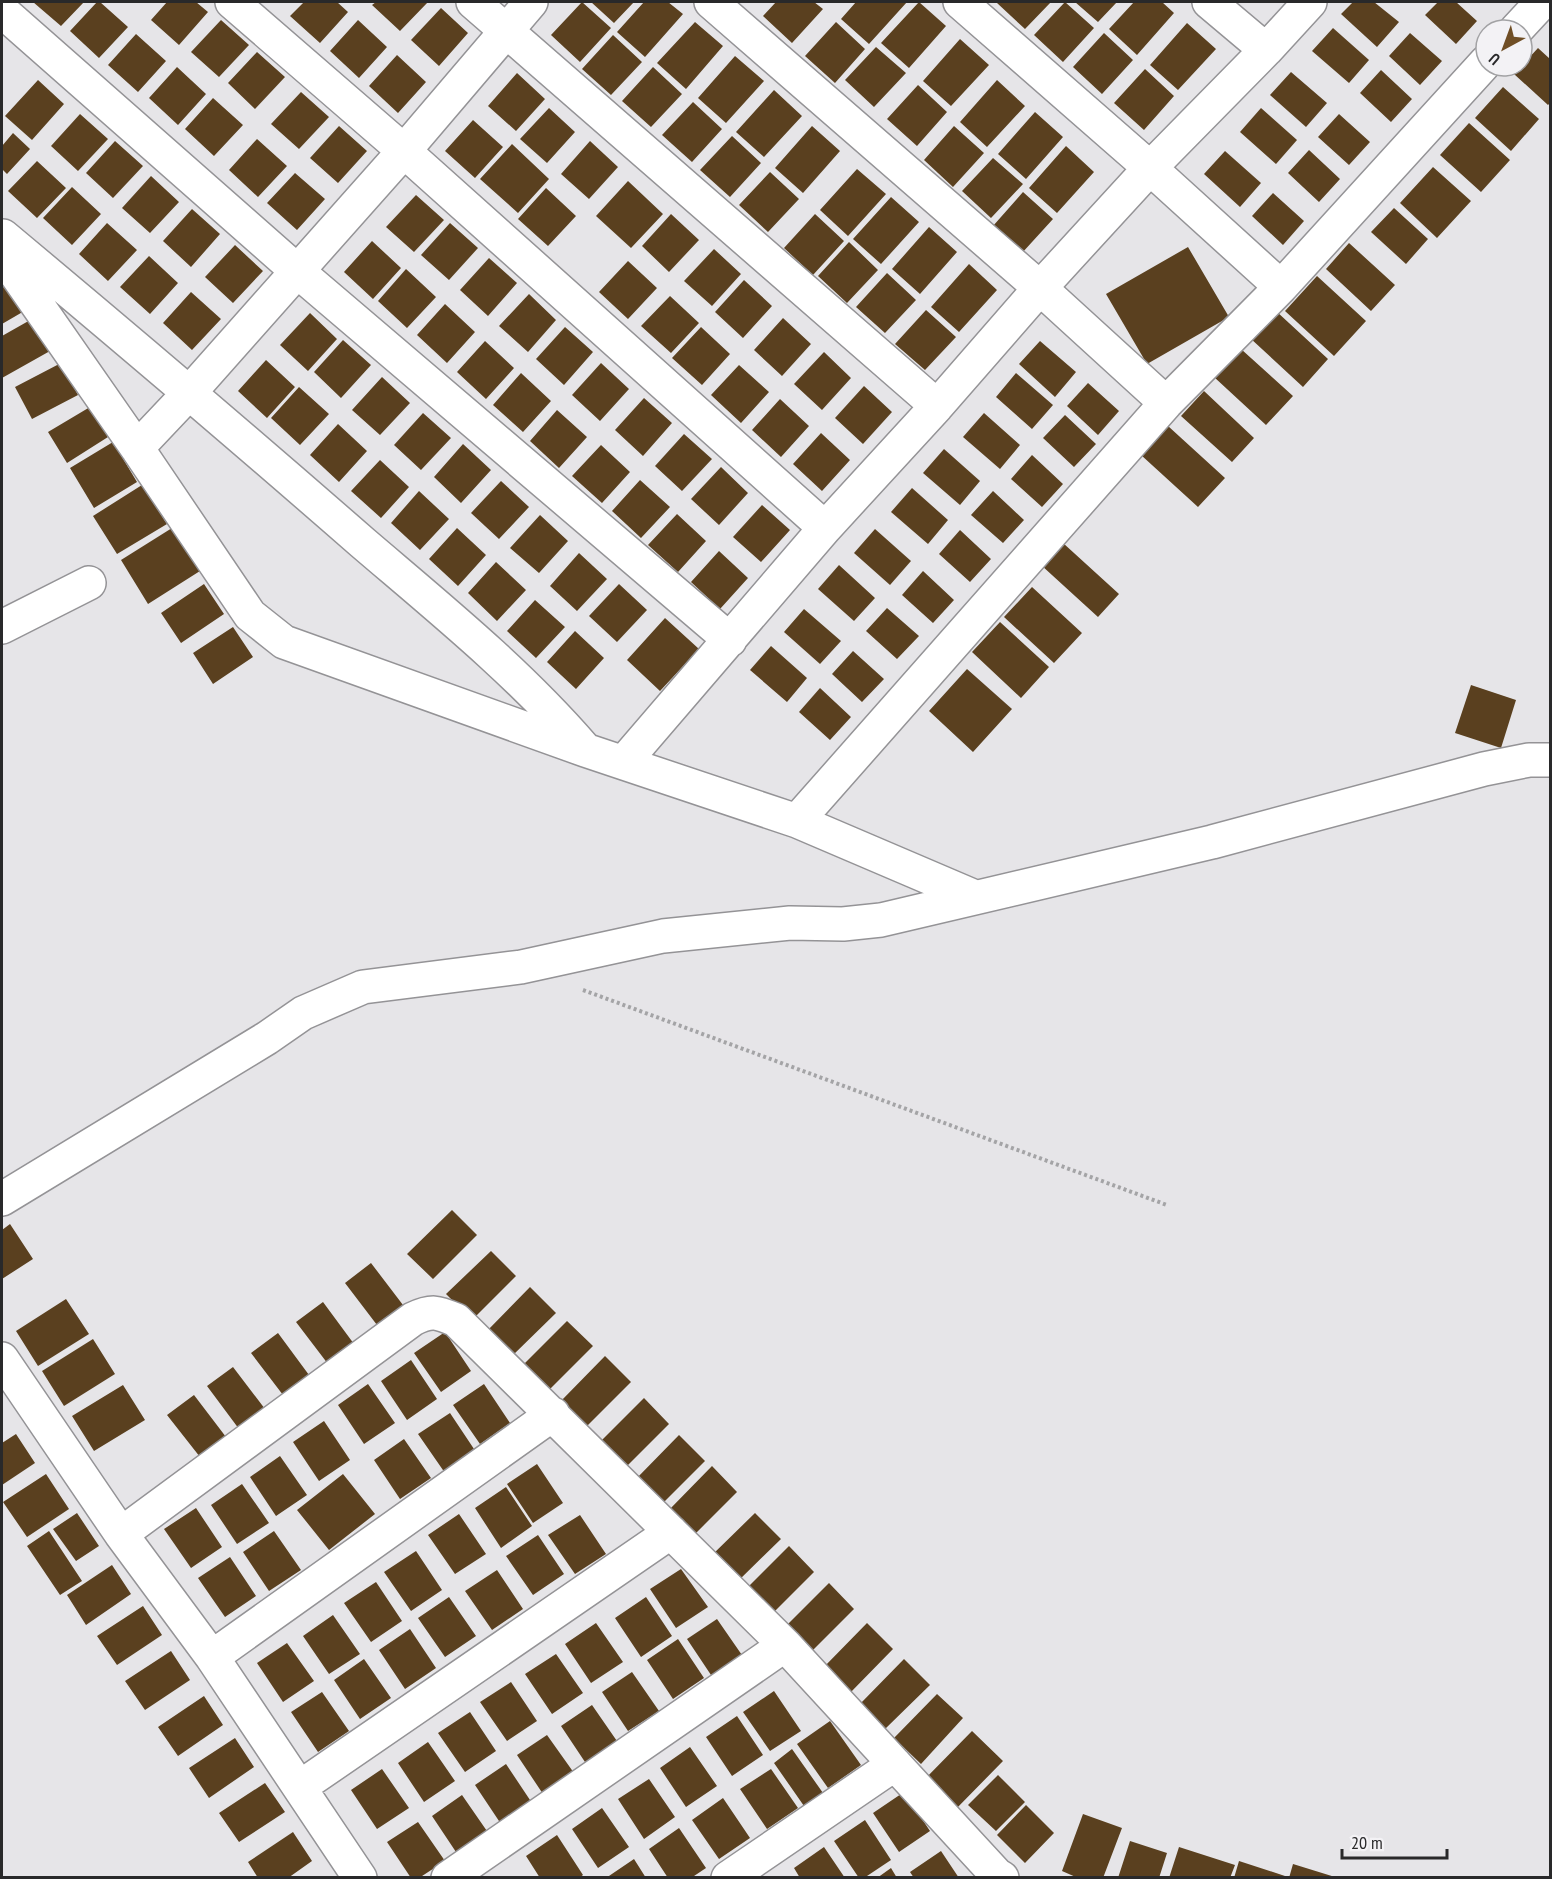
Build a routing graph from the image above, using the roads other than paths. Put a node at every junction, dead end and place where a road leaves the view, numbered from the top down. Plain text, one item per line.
1 (232, 2) edge
2 (473, 2) edge
3 (531, 2) edge
4 (711, 2) edge
5 (960, 2) edge
6 (1209, 2) edge
7 (1310, 2) edge
8 (1542, 2) edge
9 (2, 11) edge
10 (1527, 18) edge
11 (506, 30) junction
12 (1266, 50) junction
13 (1474, 75) edge
14 (404, 151) junction
15 (1150, 168) junction
16 (2, 235) edge
17 (2, 254) edge
18 (296, 270) junction
19 (1281, 287) junction
20 (1040, 288) junction
21 (190, 392) junction
22 (1166, 403) junction
23 (937, 406) junction
24 (137, 448) junction
25 (825, 528) junction
26 (90, 583) dead end
27 (2, 627) edge
28 (730, 640) junction
29 (585, 750) junction
30 (1551, 760) edge
31 (624, 762) junction
32 (796, 821) junction
33 (975, 897) junction
34 (2, 1199) edge
35 (2, 1359) edge
36 (553, 1414) junction
37 (671, 1532) junction
38 (121, 1534) junction
39 (785, 1645) junction
40 (212, 1657) junction
41 (895, 1764) junction
42 (300, 1787) junction
43 (997, 1877) edge
44 (360, 1878) edge
45 (448, 1878) edge
46 (728, 1878) edge

1 - 14 street
2 - 11 street
3 - 11 street
4 - 20 street
5 - 15 street
6 - 12 street
7 - 12 street
8 - 10 street
9 - 18 street
11 - 14 street
11 - 23 street
12 - 15 street
13 - 19 street
14 - 18 street
14 - 25 street
15 - 19 street
15 - 20 street
16 - 21 street
17 - 24 street
18 - 21 street
18 - 28 street
19 - 22 street
20 - 22 street
20 - 23 street
21 - 24 street
21 - 29 street
22 - 32 street
23 - 25 street
24 - 29 street
25 - 28 street
26 - 27 street
28 - 31 street
29 - 31 street
30 - 33 street
31 - 32 street
32 - 33 street
33 - 34 street
35 - 38 street
36 - 37 street
36 - 38 street
36 - 40 street
37 - 39 street
37 - 42 street
38 - 40 street
39 - 41 street
39 - 45 street
40 - 42 street
41 - 43 street
41 - 46 street
42 - 44 street

